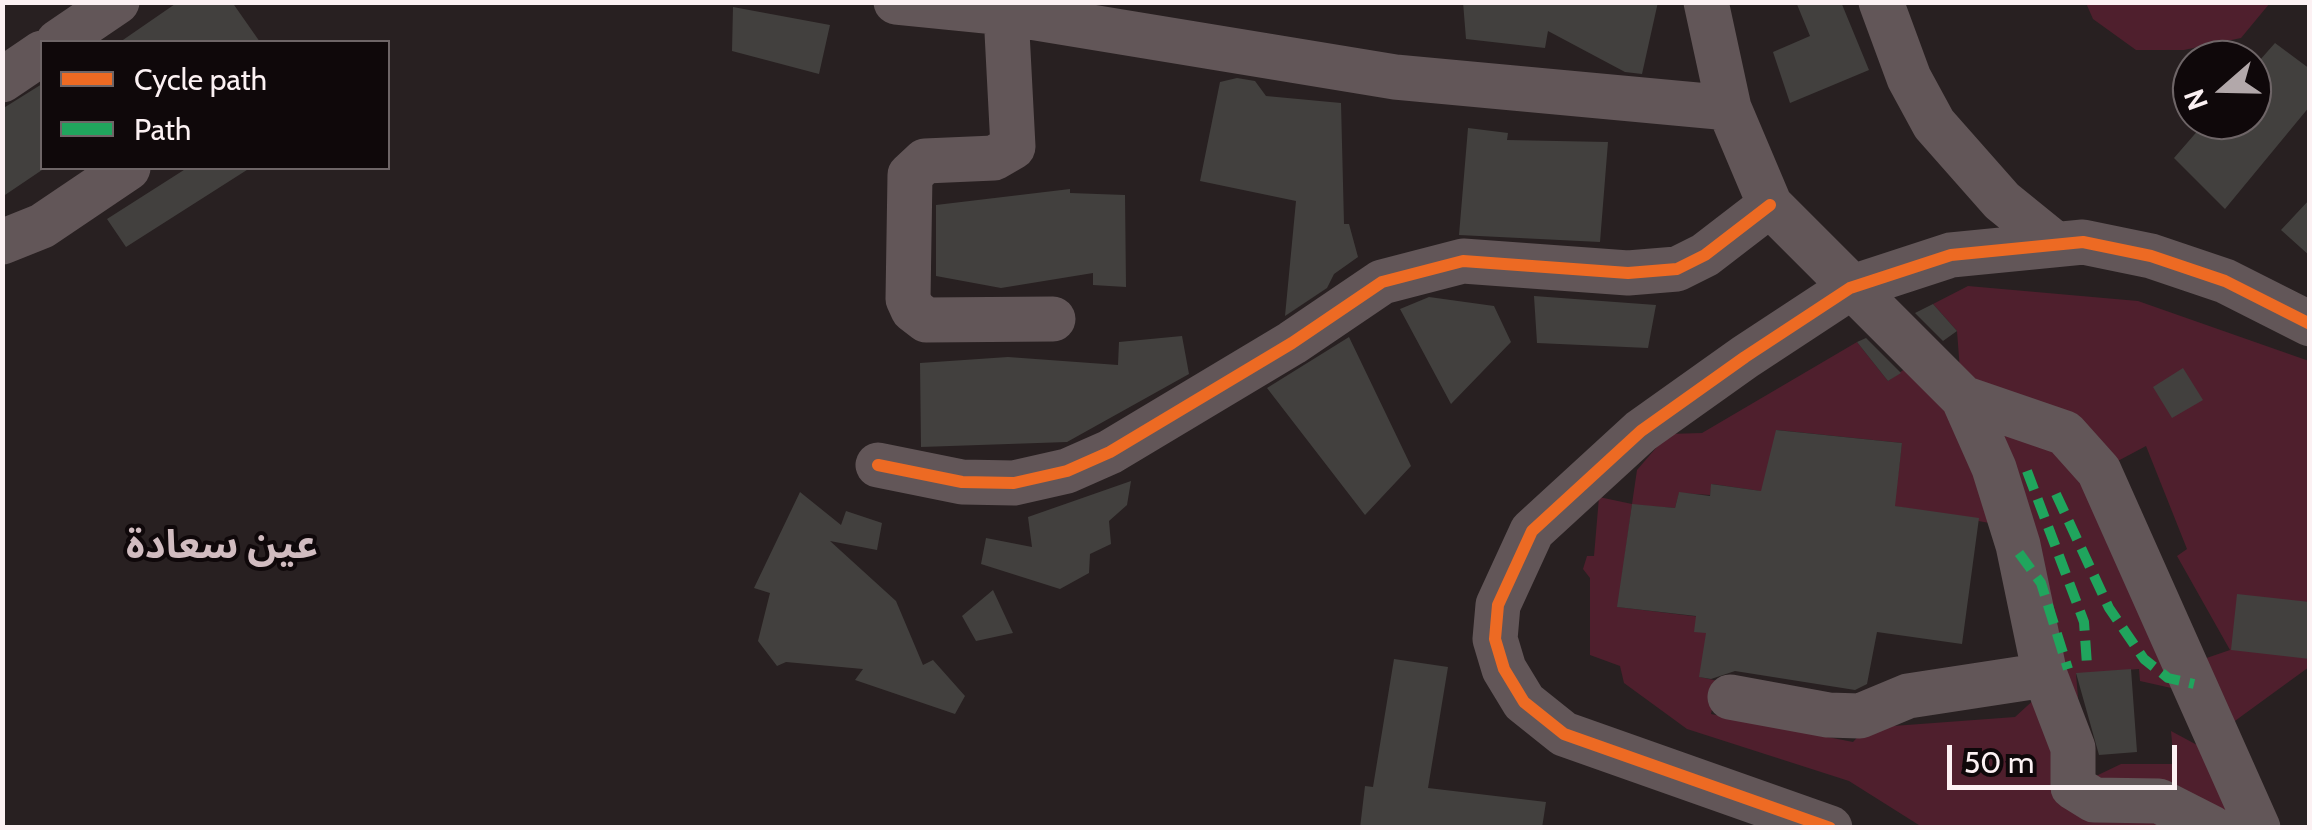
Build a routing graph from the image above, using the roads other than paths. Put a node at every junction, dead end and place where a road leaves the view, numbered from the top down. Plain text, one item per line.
1 (116, 2) edge
2 (896, 2) edge
3 (1706, 2) edge
4 (1880, 2) edge
5 (1006, 13) junction
6 (61, 40) edge
7 (40, 54) edge
8 (2, 80) edge
9 (1729, 108) junction
10 (125, 170) edge
11 (1770, 205) junction
12 (2, 242) edge
13 (2055, 244) junction
14 (1850, 288) junction
15 (1053, 319) dead end
16 (2310, 324) edge
17 (1963, 398) junction
18 (878, 465) dead end
19 (2045, 675) junction
20 (1730, 697) dead end
21 (1830, 828) edge
22 (2212, 828) edge
23 (2258, 828) edge

1 - 6 street
2 - 5 street
3 - 9 street
4 - 13 street
5 - 9 street
5 - 15 street
7 - 8 street
9 - 11 street
10 - 12 street
11 - 14 street
11 - 18 street
13 - 14 street
13 - 16 street
14 - 17 street
14 - 21 street
17 - 19 street
17 - 23 street
19 - 20 street
19 - 22 street

